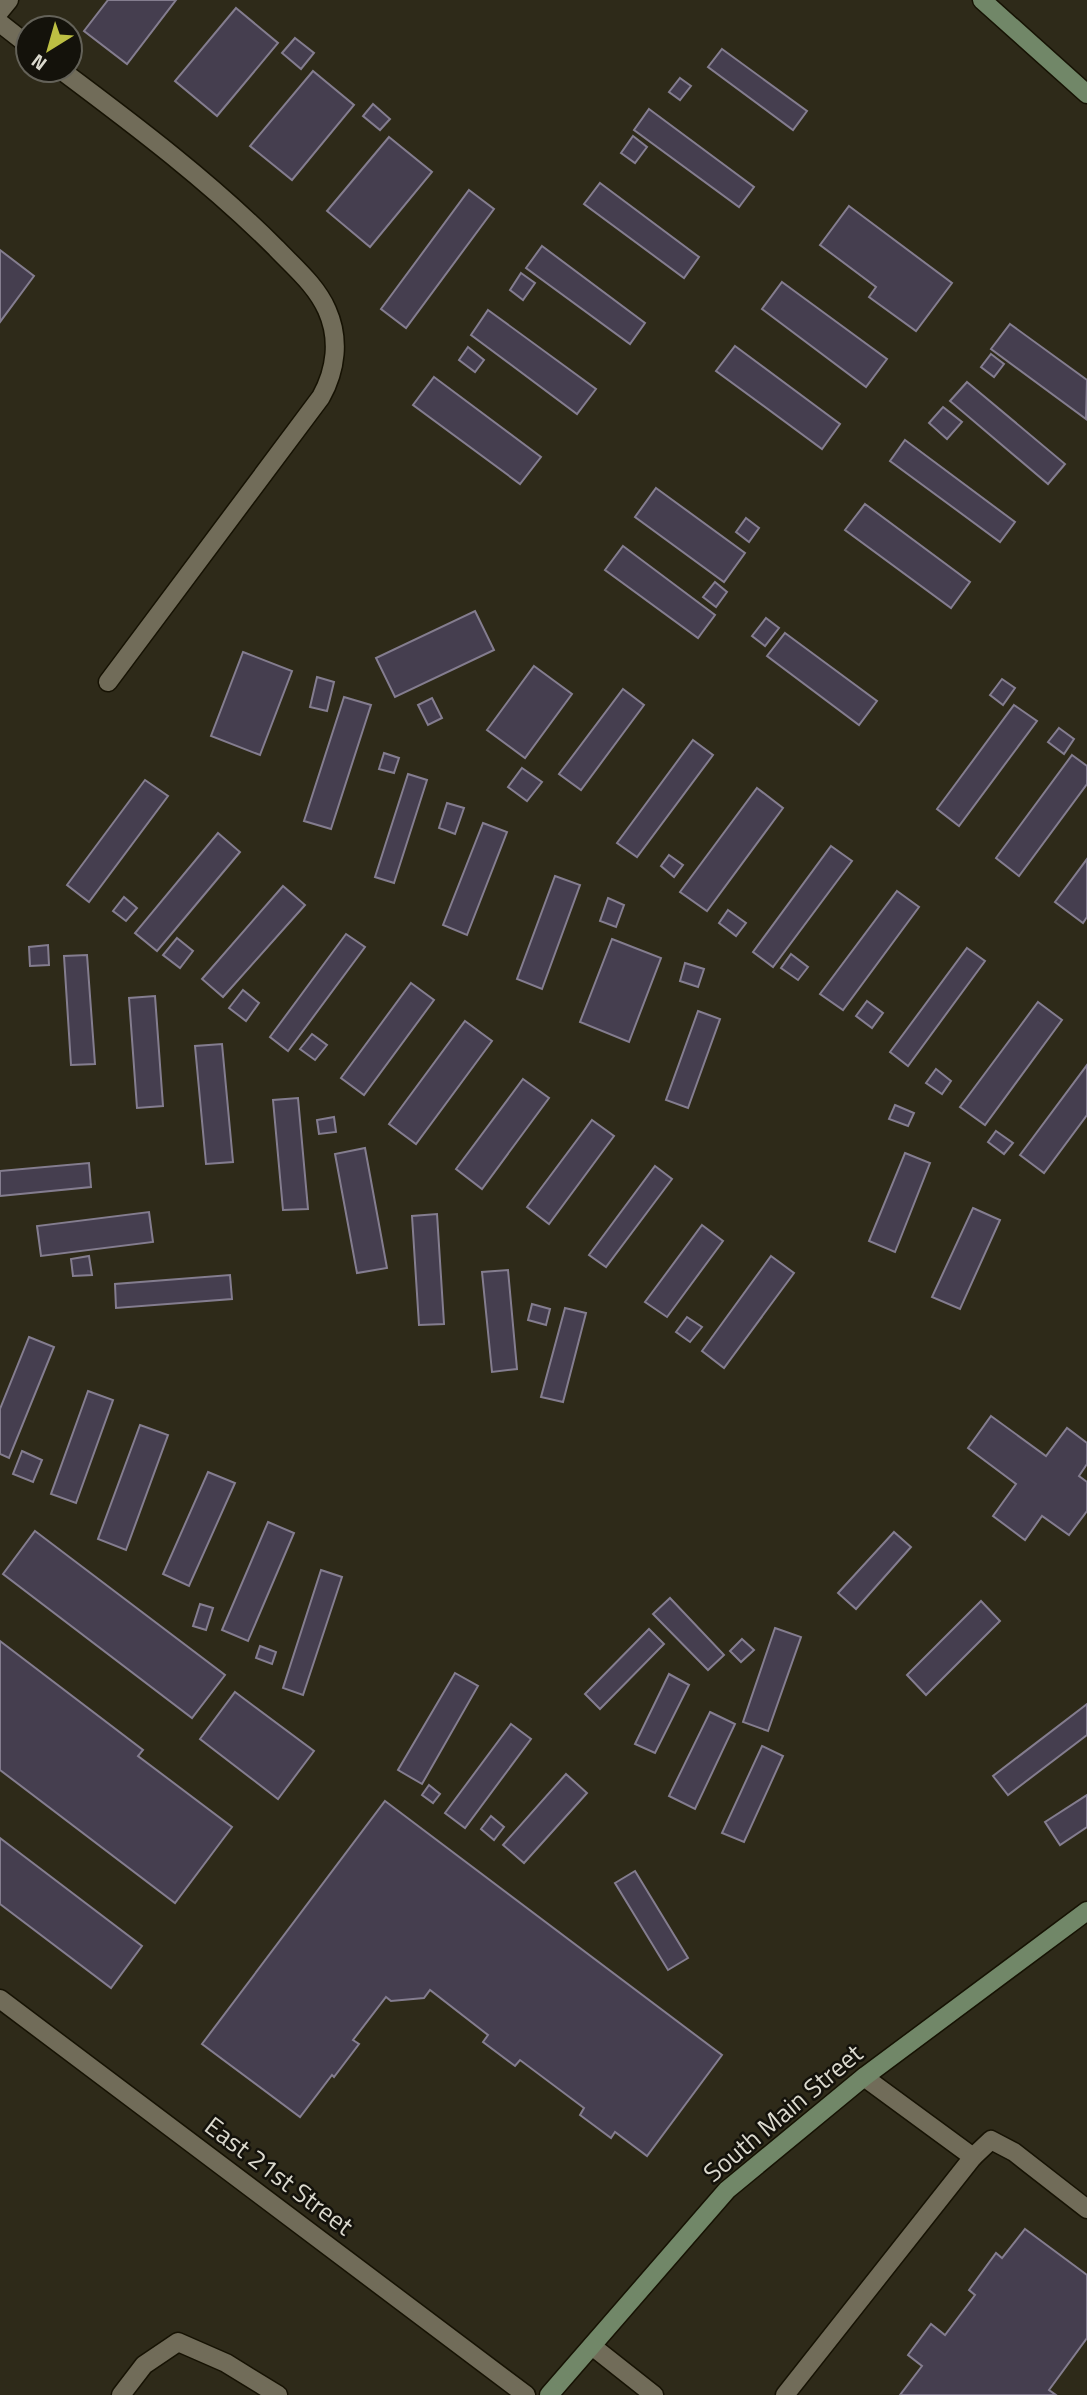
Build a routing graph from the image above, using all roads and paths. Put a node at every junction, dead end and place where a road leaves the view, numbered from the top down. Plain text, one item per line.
1 (9, 0) edge
2 (982, 0) edge
3 (0, 12) edge
4 (0, 23) edge
5 (14, 34) edge
6 (79, 84) edge
7 (1087, 94) edge
8 (108, 682) dead end
9 (1087, 1911) edge
10 (0, 1999) edge
11 (864, 2077) junction
12 (973, 2157) junction
13 (1087, 2209) edge
14 (592, 2346) junction
15 (121, 2395) edge
16 (278, 2395) edge
17 (526, 2395) edge
18 (549, 2395) edge
19 (654, 2395) edge
20 (785, 2395) edge

1 - 3 street
2 - 7 main road
4 - 5 street
6 - 8 street
9 - 11 main road, South Main Street
10 - 17 street, East 21st Street
11 - 12 street
11 - 14 main road, South Main Street
12 - 13 street
12 - 20 street
14 - 18 main road, South Main Street
14 - 19 street
15 - 16 street

